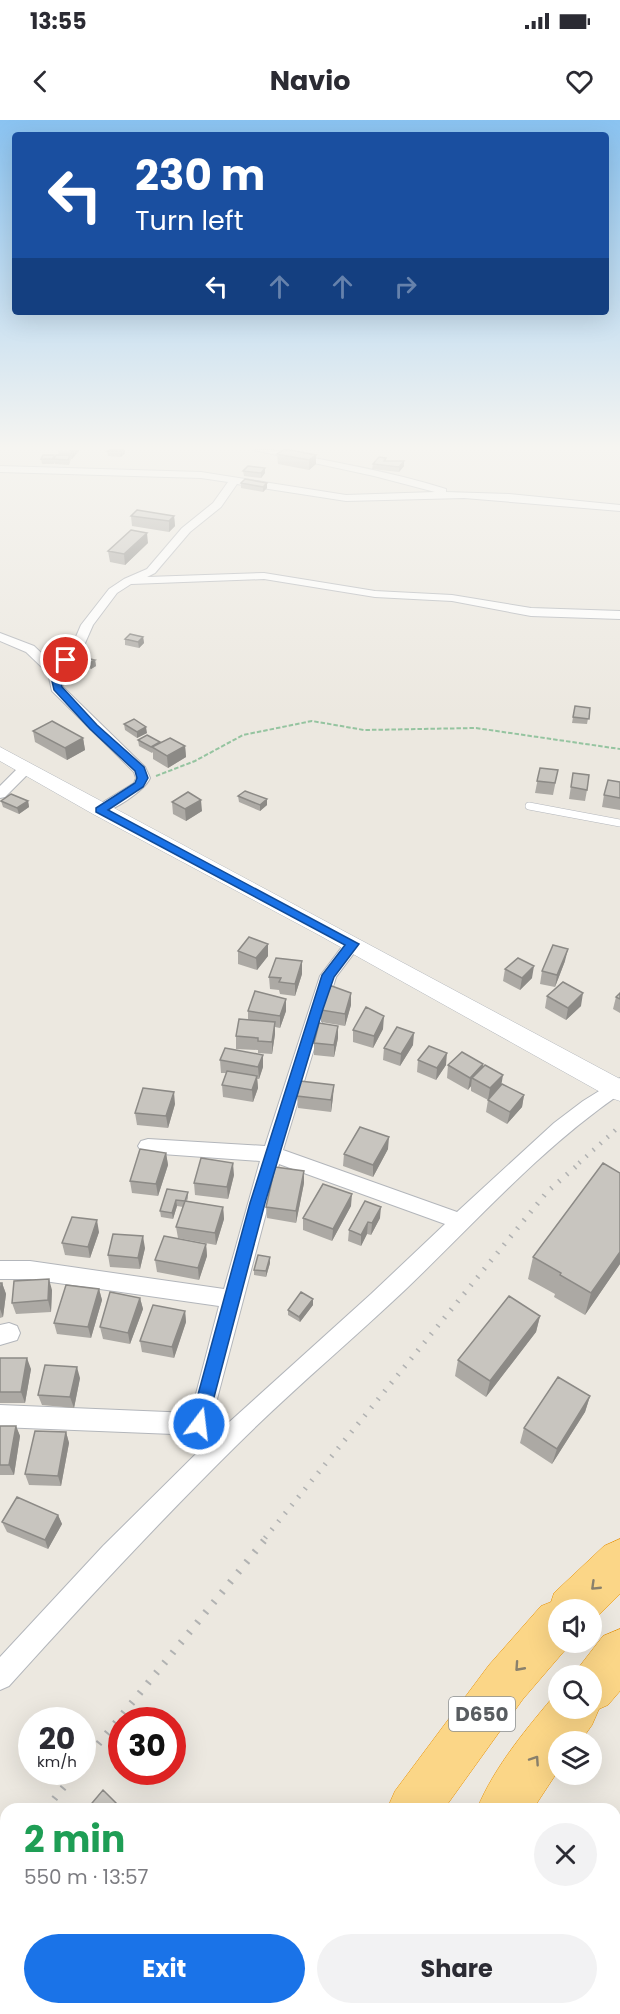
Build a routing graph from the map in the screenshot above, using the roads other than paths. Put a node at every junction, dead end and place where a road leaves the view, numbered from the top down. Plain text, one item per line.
1 (179, 538) edge
2 (128, 581) junction
3 (620, 615) edge
4 (0, 637) edge
5 (54, 672) junction
6 (0, 753) edge
7 (26, 768) junction
8 (0, 794) edge
9 (529, 806) dead end
10 (100, 810) junction
11 (620, 823) edge
12 (353, 944) junction
13 (618, 1088) edge
14 (148, 1146) dead end
15 (273, 1154) junction
16 (462, 1222) junction
17 (0, 1270) edge
18 (232, 1299) junction
19 (0, 1416) edge
20 (199, 1424) junction
21 (230, 1437) junction
22 (620, 1562) edge
23 (582, 1599) edge
24 (548, 1634) edge
25 (620, 1653) edge
26 (602, 1675) edge
27 (0, 1677) edge
28 (566, 1719) edge
29 (417, 1803) edge
30 (507, 1803) edge

1 - 2 street
2 - 3 street
2 - 5 street
4 - 5 street
5 - 10 street
6 - 7 street
7 - 8 street
7 - 10 street
9 - 11 lane
10 - 12 street
12 - 13 street
12 - 15 street
13 - 16 street
14 - 15 street
15 - 16 street
15 - 18 street
16 - 21 street
17 - 18 street
18 - 20 street
19 - 20 street
20 - 21 street
21 - 27 street
22 -> 23 highway
24 -> 29 highway, D650
25 - 26 highway
30 -> 28 highway

